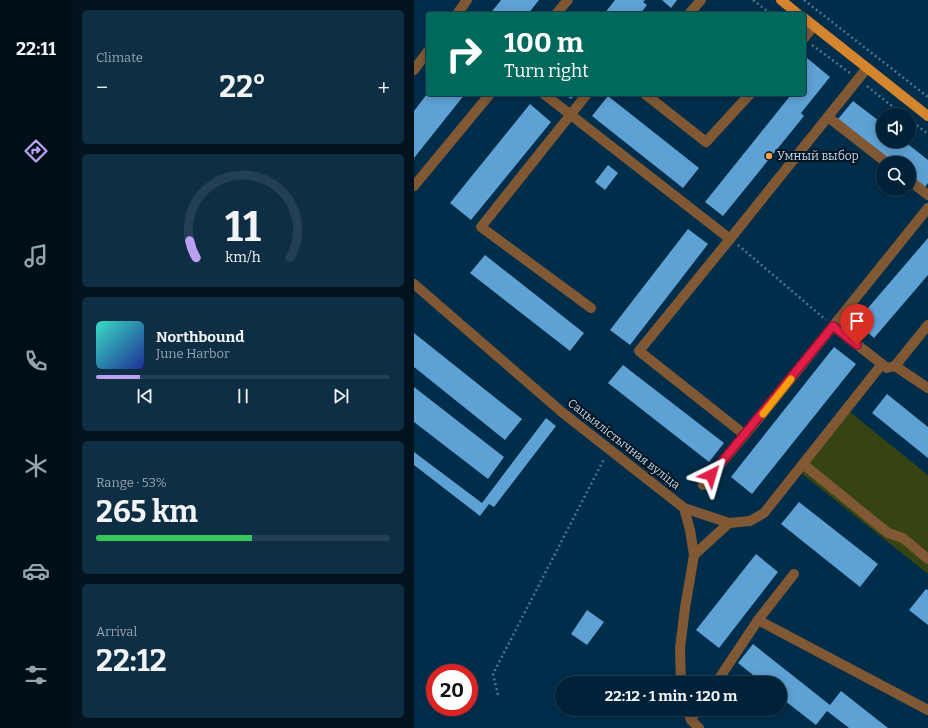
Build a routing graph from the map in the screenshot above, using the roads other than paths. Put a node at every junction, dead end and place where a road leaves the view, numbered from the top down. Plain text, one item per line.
1 (467, 0) edge
2 (568, 0) edge
3 (701, 0) edge
4 (781, 0) edge
5 (458, 12) edge
6 (558, 12) edge
7 (691, 12) edge
8 (796, 12) edge
9 (806, 20) edge
10 (814, 26) junction
11 (806, 36) edge
12 (426, 54) edge
13 (867, 68) junction
14 (414, 70) edge
15 (488, 96) edge
16 (546, 96) edge
17 (585, 96) edge
18 (648, 96) edge
19 (748, 96) edge
20 (569, 114) junction
21 (928, 116) edge
22 (828, 117) junction
23 (878, 156) edge
24 (414, 186) edge
25 (916, 186) edge
26 (928, 195) edge
27 (928, 208) edge
28 (730, 238) junction
29 (414, 284) edge
30 (590, 308) dead end
31 (928, 325) edge
32 (833, 326) junction
33 (882, 364) junction
34 (895, 366) junction
35 (928, 388) edge
36 (745, 435) junction
37 (803, 464) junction
38 (703, 485) dead end
39 (684, 508) junction
40 (729, 523) junction
41 (694, 555) junction
42 (928, 559) edge
43 (794, 574) dead end
44 (758, 620) junction
45 (681, 676) edge
46 (721, 676) edge
47 (928, 710) edge
48 (689, 716) edge
49 (693, 716) edge
50 (690, 720) junction
51 (699, 728) edge

1 - 5 street
2 - 6 street
3 - 7 street
4 - 8 main road
9 - 10 main road
10 - 11 street
10 - 13 main road
12 - 14 street
13 - 21 main road
13 - 22 street
15 - 24 street
16 - 20 street
17 - 20 street
18 - 19 street
20 - 28 street
20 - 30 street
22 - 23 street
22 - 28 street
25 - 26 street
27 - 32 street
28 - 36 street
29 - 39 street, Сацыялістычная вуліца
31 - 34 street
32 - 33 street
32 - 36 street
33 - 34 street
33 - 37 street
34 - 35 street
36 - 38 street
37 - 40 street
37 - 42 street
39 - 40 street, Сацыялістычная вуліца
39 - 41 street
40 - 41 street
41 - 45 street
43 - 44 street
44 - 46 street
44 - 47 street
48 - 50 street
49 - 50 street
50 - 51 street

